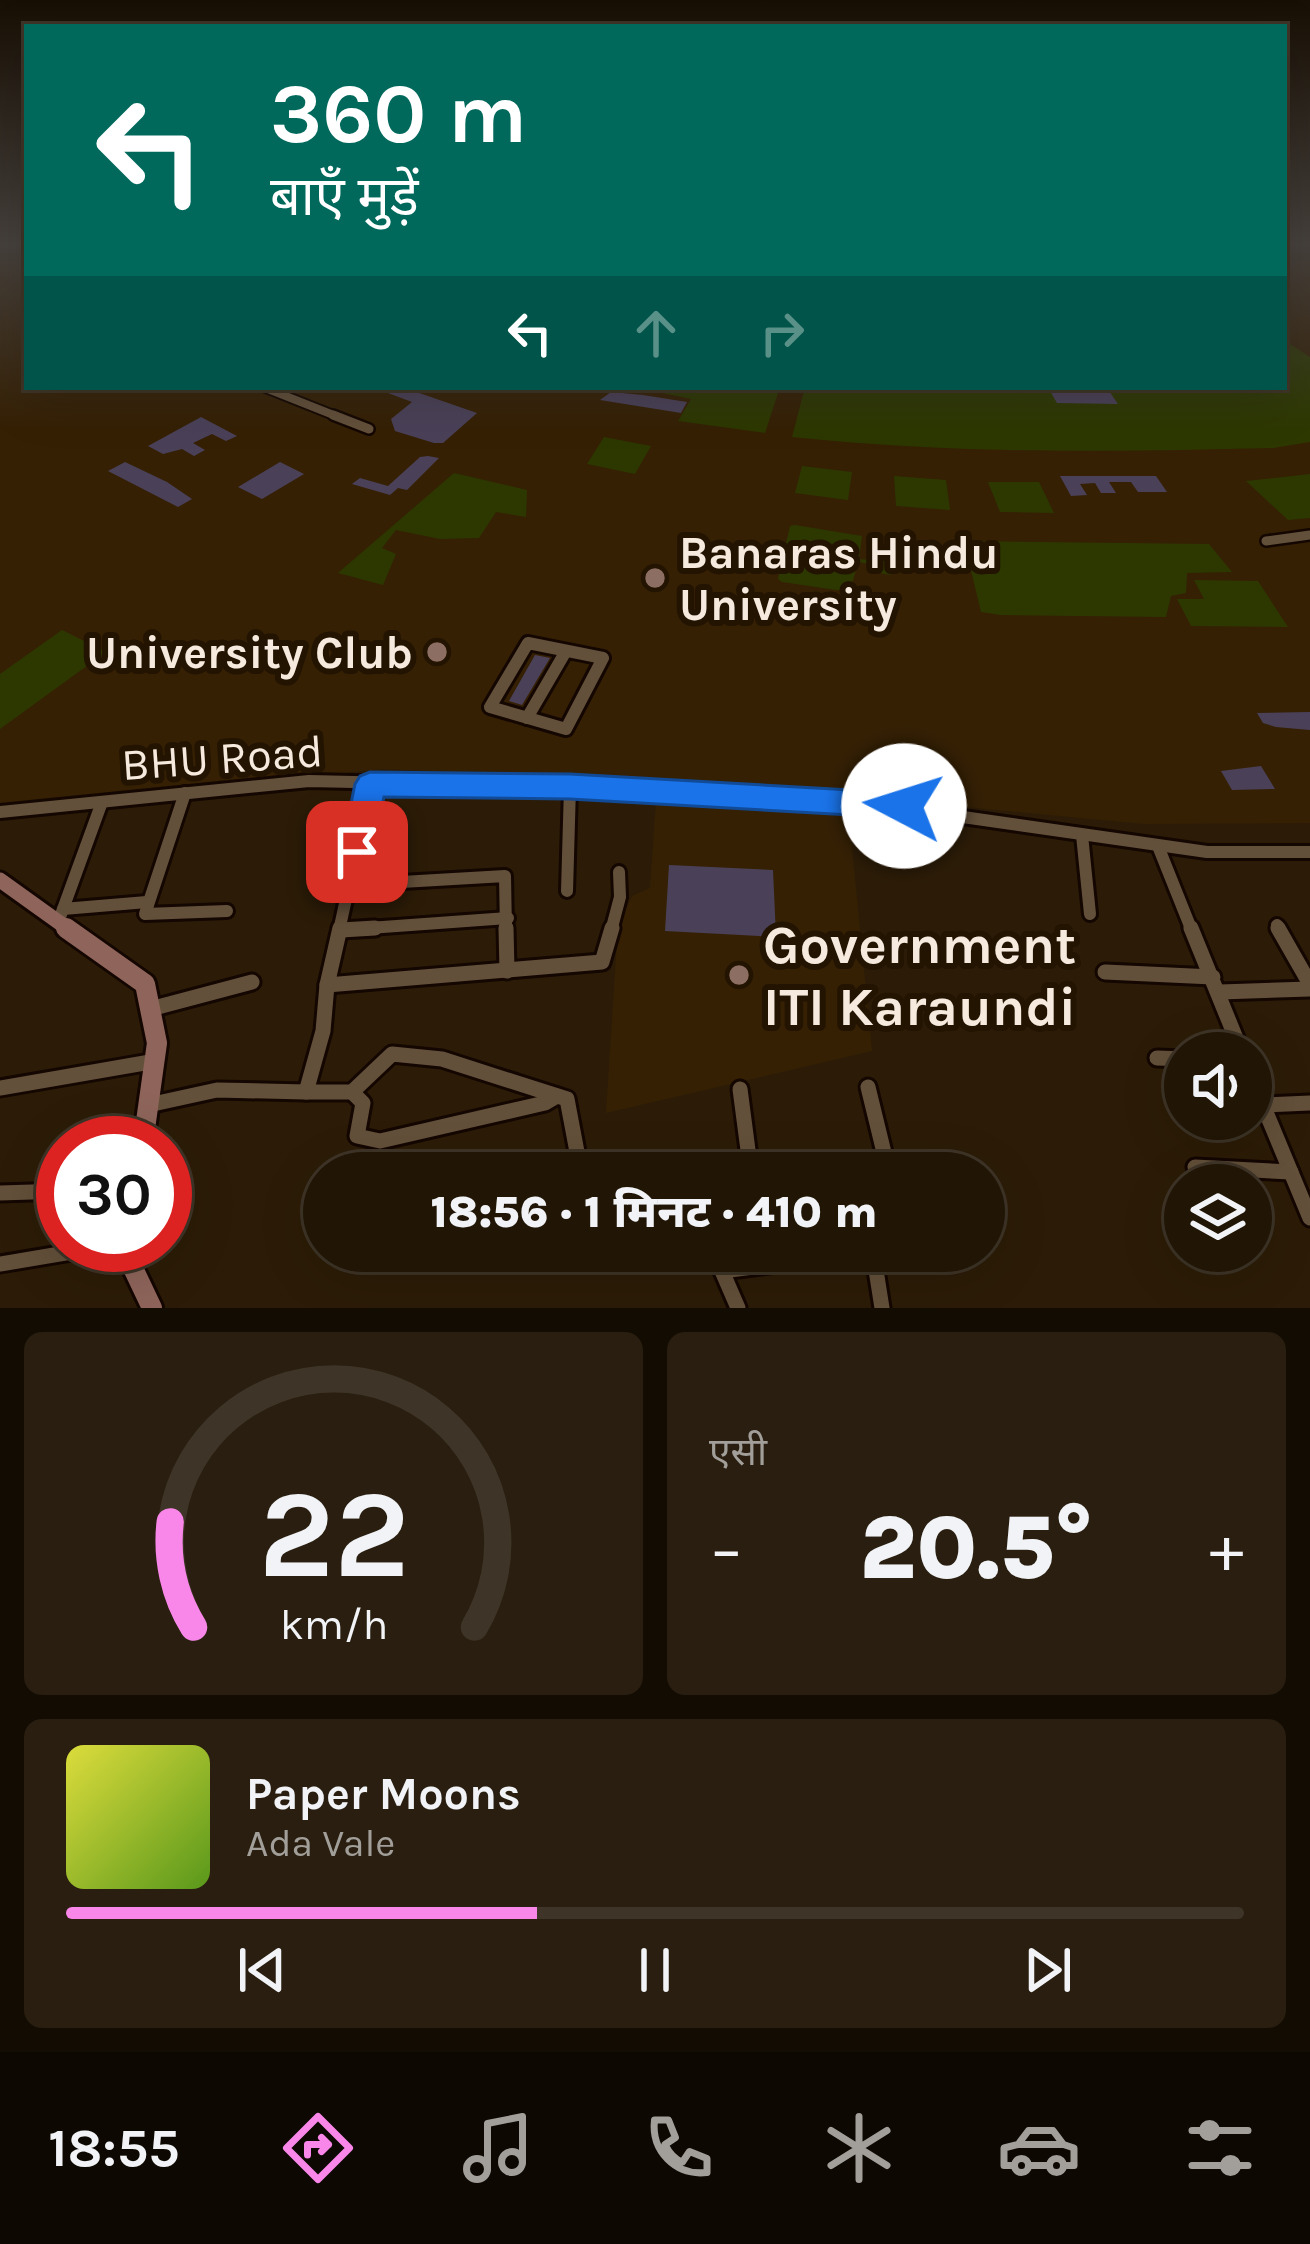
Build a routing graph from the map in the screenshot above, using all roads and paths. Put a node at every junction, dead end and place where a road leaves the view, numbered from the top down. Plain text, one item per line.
1 (271, 390) edge
2 (369, 428) dead end
3 (1310, 535) edge
4 (1266, 541) dead end
5 (560, 634) dead end
6 (560, 649) junction
7 (526, 718) junction
8 (370, 784) junction
9 (570, 787) junction
10 (185, 794) junction
11 (102, 802) junction
12 (0, 812) edge
13 (1082, 835) junction
14 (1158, 847) junction
15 (1310, 852) edge
16 (619, 872) dead end
17 (0, 880) edge
18 (350, 886) junction
19 (567, 891) dead end
20 (147, 902) junction
21 (227, 911) dead end
22 (61, 914) junction
23 (1090, 914) dead end
24 (508, 918) junction
25 (1277, 925) dead end
26 (340, 929) junction
27 (507, 971) junction
28 (1105, 972) dead end
29 (1213, 977) junction
30 (252, 982) dead end
31 (327, 985) junction
32 (1310, 987) edge
33 (1220, 992) junction
34 (154, 1008) junction
35 (1234, 1032) edge
36 (1157, 1058) dead end
37 (1164, 1058) edge
38 (157, 1060) junction
39 (868, 1087) dead end
40 (0, 1088) edge
41 (740, 1089) dead end
42 (306, 1092) junction
43 (352, 1092) junction
44 (558, 1096) junction
45 (1310, 1103) edge
46 (153, 1104) junction
47 (1272, 1105) edge
48 (150, 1116) edge
49 (1272, 1125) edge
50 (578, 1152) edge
51 (748, 1152) edge
52 (884, 1152) edge
53 (1272, 1171) edge
54 (1291, 1172) junction
55 (36, 1192) edge
56 (0, 1193) edge
57 (1310, 1218) edge
58 (36, 1258) edge
59 (0, 1264) edge
60 (135, 1272) edge
61 (722, 1272) edge
62 (876, 1272) edge
63 (152, 1308) edge
64 (738, 1308) edge
65 (882, 1308) edge

1 - 2 street
3 - 4 street
5 - 6 street
6 - 7 street
6 - 7 street
6 - 7 street
8 - 9 street, BHU Road
8 - 10 street, BHU Road
8 - 18 street
9 - 13 street, BHU Road
9 - 19 street
10 - 11 street, BHU Road
10 - 20 street
11 - 12 street, BHU Road
11 - 22 street
13 - 14 street, BHU Road
13 - 23 street
14 - 15 street, BHU Road
14 - 29 street
16 - 27 street
17 - 22 street
18 - 24 street
18 - 26 street
20 - 21 street
20 - 22 street
22 - 34 street
24 - 26 street
24 - 27 street
25 - 32 street
26 - 31 street
27 - 31 street
28 - 29 street
29 - 33 street
30 - 34 street
31 - 42 street
32 - 33 street
33 - 35 street
34 - 38 street
36 - 37 street
38 - 40 street
38 - 46 street
39 - 52 street
41 - 51 street
42 - 43 street
42 - 46 street
43 - 44 street
43 - 44 street
44 - 50 street
45 - 47 street
46 - 48 street
49 - 54 street
53 - 54 street
54 - 57 street
55 - 56 street
58 - 59 street
60 - 63 street
61 - 64 street
62 - 65 street

